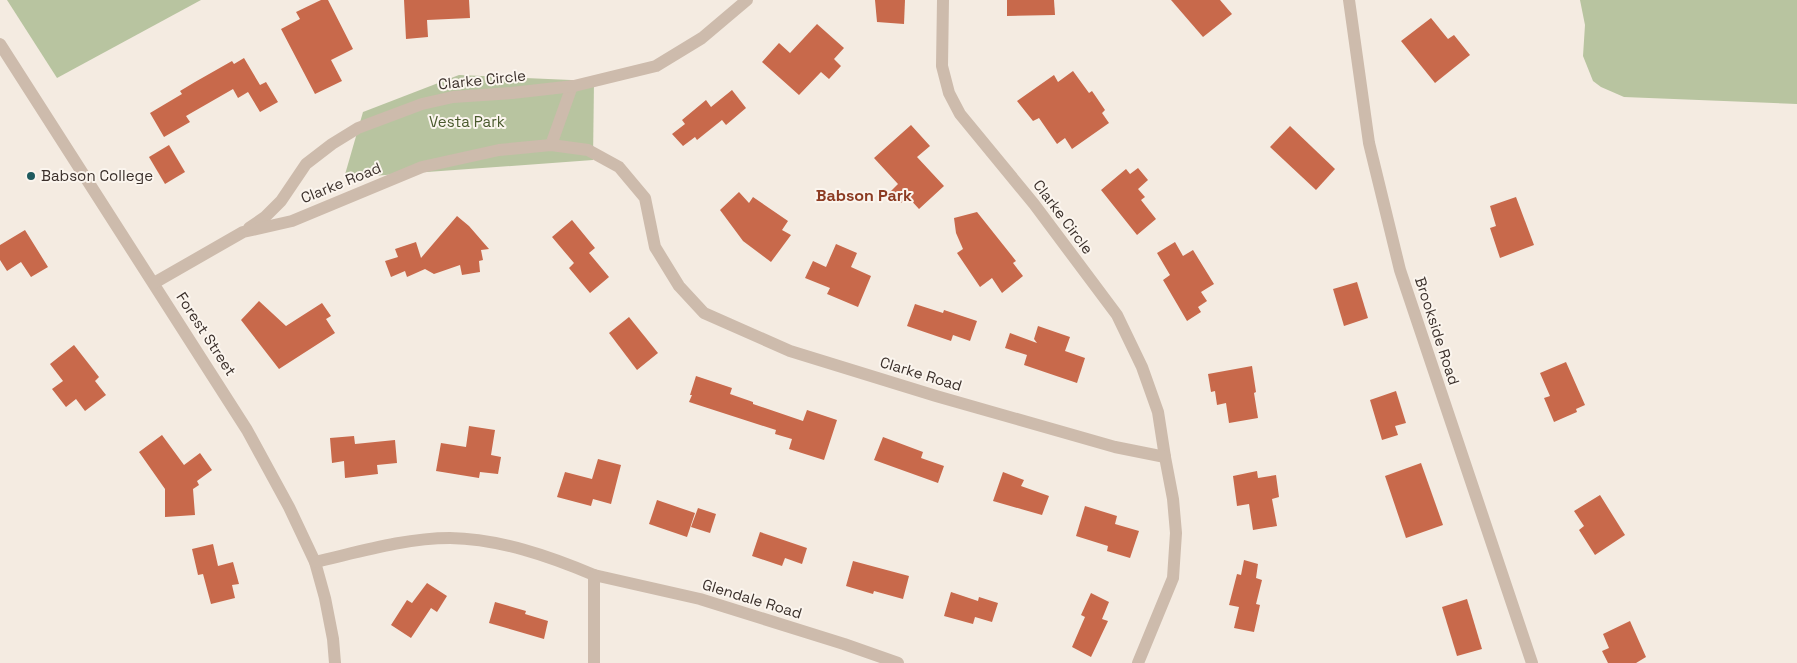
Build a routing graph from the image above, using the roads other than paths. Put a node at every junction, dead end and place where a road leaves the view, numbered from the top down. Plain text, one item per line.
1 (746, 0) edge
2 (943, 0) edge
3 (1349, 0) edge
4 (0, 44) edge
5 (572, 86) junction
6 (551, 145) junction
7 (242, 232) junction
8 (154, 283) junction
9 (1165, 457) junction
10 (315, 562) junction
11 (594, 575) junction
12 (335, 663) edge
13 (594, 663) edge
14 (898, 663) edge
15 (1138, 663) edge
16 (1532, 663) edge

1 - 5 street, Clarke Circle
2 - 9 street, Clarke Circle
3 - 16 street, Brookside Road
4 - 8 street, Forest Street
5 - 6 street
5 - 7 street, Clarke Circle
6 - 7 street, Clarke Road
6 - 9 street, Clarke Road
7 - 8 street, Clarke Road
8 - 10 street, Forest Street
9 - 15 street
10 - 11 street, Glendale Road
10 - 12 street, Forest Street
11 - 13 street
11 - 14 street, Glendale Road

